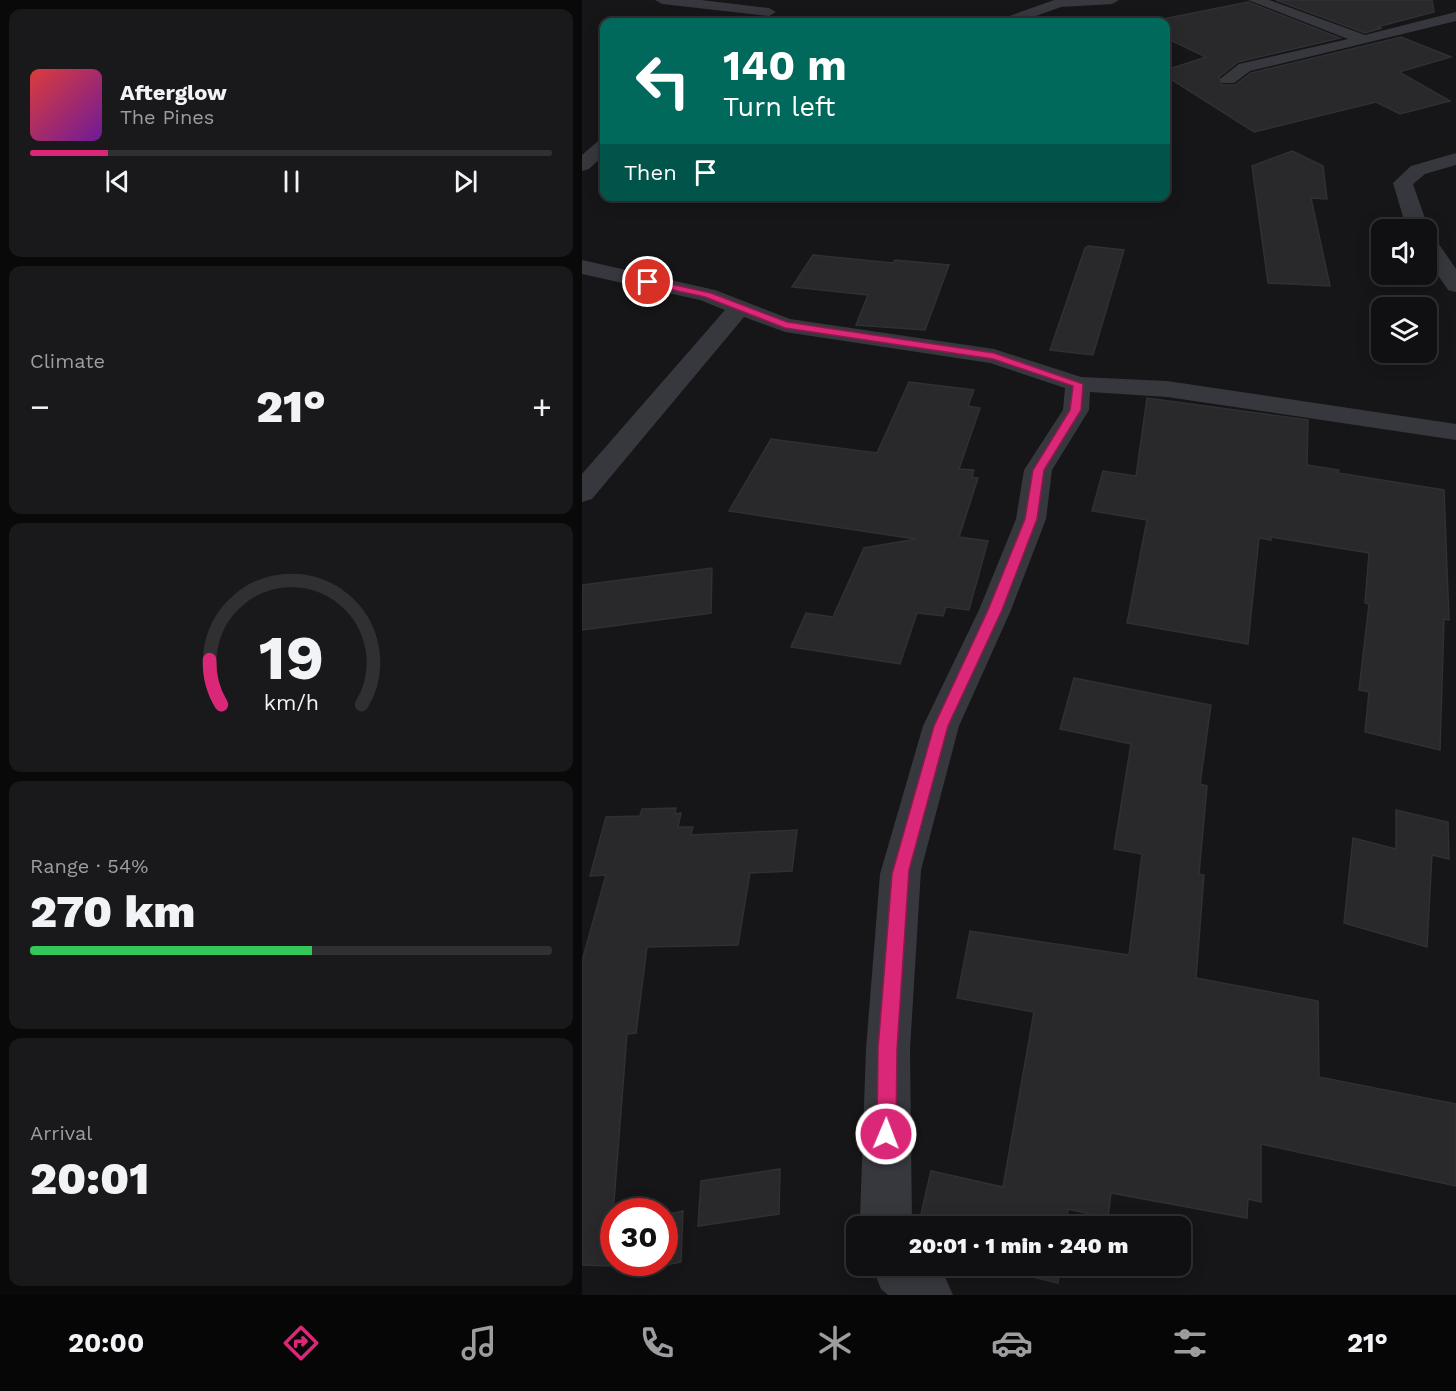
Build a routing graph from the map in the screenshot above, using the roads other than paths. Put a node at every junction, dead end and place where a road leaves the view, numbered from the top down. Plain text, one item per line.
1 (662, 0) edge
2 (1112, 0) edge
3 (1255, 0) edge
4 (770, 6) edge
5 (1456, 16) edge
6 (760, 18) edge
7 (1017, 18) edge
8 (1365, 40) junction
9 (1228, 79) dead end
10 (600, 149) edge
11 (1456, 159) edge
12 (582, 165) edge
13 (1414, 219) edge
14 (1437, 258) edge
15 (582, 267) edge
16 (1456, 285) edge
17 (738, 309) junction
18 (1078, 384) junction
19 (1456, 432) edge
20 (582, 492) edge
21 (885, 1216) edge
22 (905, 1276) edge
23 (927, 1295) edge

1 - 4 street
2 - 7 street
3 - 8 street
4 - 6 street
5 - 8 street
8 - 9 street
10 - 12 street
11 - 13 street
14 - 16 street
15 - 17 street
17 - 18 street
17 - 20 street
18 - 19 street
18 - 21 street
22 - 23 street

